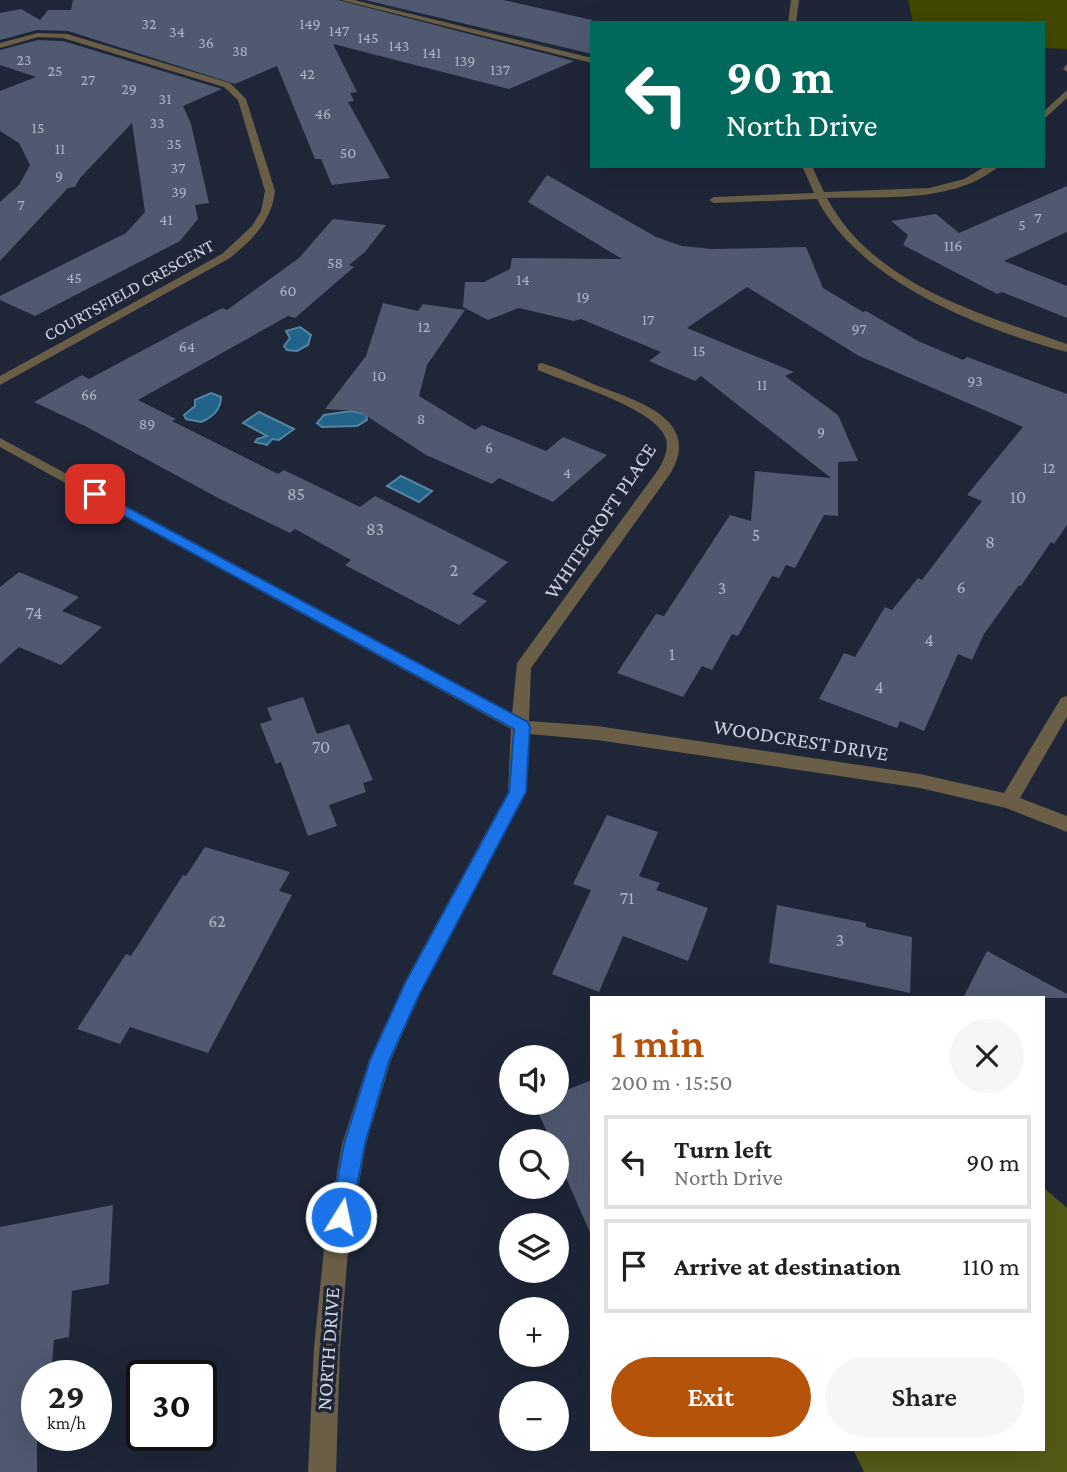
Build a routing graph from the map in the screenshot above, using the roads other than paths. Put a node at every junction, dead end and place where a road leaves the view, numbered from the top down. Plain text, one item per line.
1 (345, 0) edge
2 (795, 0) edge
3 (792, 21) edge
4 (0, 46) edge
5 (590, 61) edge
6 (1067, 93) edge
7 (1045, 115) edge
8 (808, 168) edge
9 (991, 168) edge
10 (821, 197) junction
11 (714, 200) dead end
12 (1067, 348) edge
13 (542, 368) dead end
14 (0, 382) edge
15 (0, 442) edge
16 (1067, 702) edge
17 (522, 727) junction
18 (1009, 801) junction
19 (1067, 824) edge
20 (322, 1472) edge

1 - 5 street
2 - 3 street
4 - 14 street, COURTSFIELD CRESCENT
6 - 7 street
8 - 10 street
9 - 10 street
10 - 11 street
10 - 12 street
13 - 17 street, WHITECROFT PLACE
15 - 17 street
16 - 18 street
17 - 18 street, WOODCREST DRIVE
17 - 20 street, NORTH DRIVE
18 - 19 street, WOODCREST DRIVE

